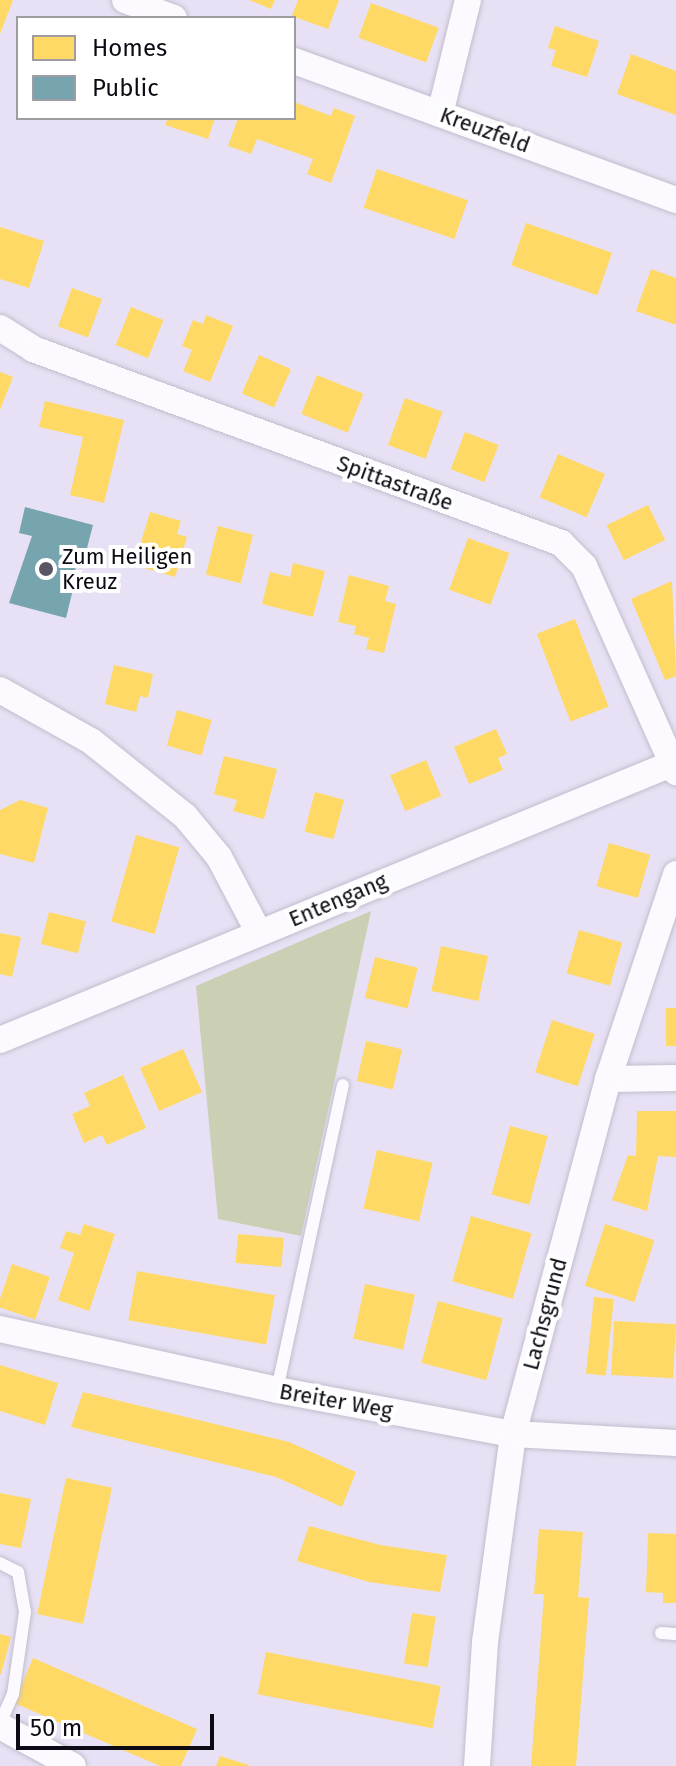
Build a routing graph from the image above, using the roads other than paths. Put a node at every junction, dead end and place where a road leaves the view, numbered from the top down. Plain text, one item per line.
1 (125, 0) edge
2 (468, 0) edge
3 (169, 16) edge
4 (296, 62) edge
5 (440, 114) junction
6 (676, 200) edge
7 (0, 328) edge
8 (0, 690) edge
9 (674, 766) edge
10 (676, 874) edge
11 (259, 933) junction
12 (0, 1040) edge
13 (676, 1078) edge
14 (608, 1079) junction
15 (343, 1085) dead end
16 (0, 1329) edge
17 (277, 1390) junction
18 (513, 1434) junction
19 (676, 1443) edge
20 (0, 1563) edge
21 (661, 1633) dead end
22 (676, 1634) edge
23 (0, 1724) edge
24 (73, 1766) edge
25 (477, 1766) edge

1 - 3 street
2 - 5 street
4 - 5 street, Kreuzfeld
5 - 6 street, Kreuzfeld
7 - 9 street, Spittastraße
8 - 11 street
9 - 11 street, Entengang
10 - 14 street, Lachsgrund
11 - 12 street, Entengang
13 - 14 street
14 - 18 street, Lachsgrund
15 - 17 lane
16 - 17 street, Breiter Weg
17 - 18 street, Breiter Weg
18 - 19 street, Breiter Weg
18 - 25 street, Lachsgrund
20 - 23 lane
21 - 22 lane
23 - 24 street

